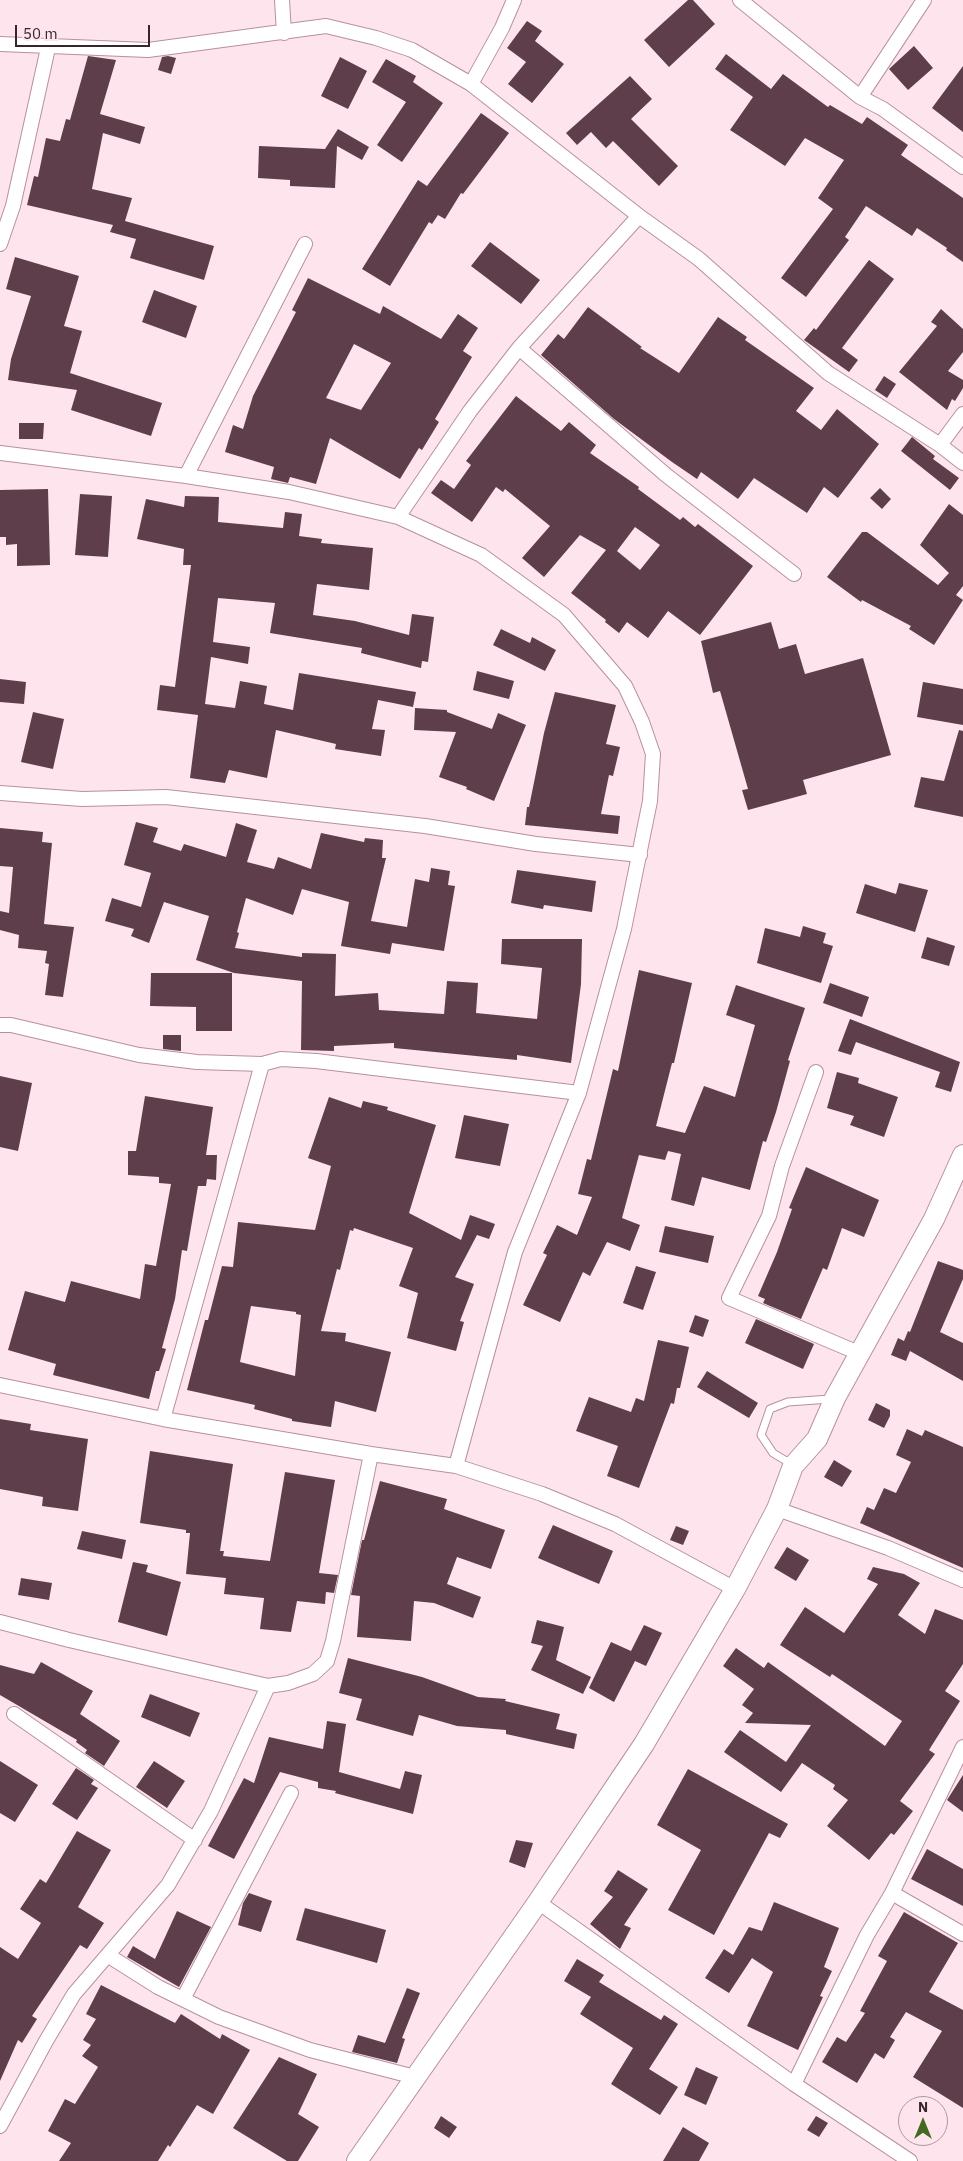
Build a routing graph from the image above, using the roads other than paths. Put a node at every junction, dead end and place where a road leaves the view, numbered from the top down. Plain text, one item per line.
1 (282, 0) edge
2 (514, 0) edge
3 (740, 0) edge
4 (924, 0) edge
5 (284, 33) junction
6 (0, 44) edge
7 (48, 48) junction
8 (471, 84) junction
9 (860, 97) junction
10 (963, 168) edge
11 (639, 216) junction
12 (0, 244) edge
13 (305, 244) dead end
14 (519, 348) junction
15 (963, 414) edge
16 (940, 445) junction
17 (0, 453) edge
18 (963, 463) edge
19 (186, 476) junction
20 (398, 517) junction
21 (794, 574) dead end
22 (0, 793) edge
23 (640, 855) junction
24 (0, 1025) edge
25 (262, 1064) junction
26 (816, 1072) dead end
27 (579, 1093) junction
28 (963, 1155) edge
29 (861, 1354) junction
30 (0, 1385) edge
31 (835, 1398) junction
32 (164, 1419) junction
33 (371, 1454) junction
34 (456, 1466) junction
35 (793, 1466) junction
36 (776, 1509) junction
37 (963, 1580) edge
38 (734, 1589) junction
39 (0, 1622) edge
40 (268, 1686) junction
41 (14, 1714) dead end
42 (963, 1747) edge
43 (291, 1793) dead end
44 (195, 1840) junction
45 (892, 1893) junction
46 (538, 1902) junction
47 (963, 1934) edge
48 (109, 1956) junction
49 (182, 1999) junction
50 (415, 2077) junction
51 (794, 2084) junction
52 (0, 2126) edge
53 (357, 2161) edge
54 (910, 2161) edge

1 - 5 street
2 - 8 street
3 - 9 street
4 - 9 street
5 - 7 street
5 - 8 street
6 - 7 street
7 - 12 street
8 - 11 street
9 - 10 street
11 - 14 street
11 - 16 street
13 - 19 street
14 - 20 street
14 - 21 street
15 - 16 street
16 - 18 street
17 - 19 street
19 - 20 street
20 - 23 street
22 - 23 street
23 - 27 street
24 - 25 street
25 - 27 street
25 - 32 street
26 - 29 street
27 - 34 street
28 - 29 main road
29 - 31 main road
30 - 32 street
31 - 35 main road
31 - 35 lane
32 - 33 street
33 - 34 street
33 - 40 street
34 - 38 street
35 - 36 main road
36 - 37 street
36 - 38 main road
38 - 46 main road
39 - 40 street
40 - 44 street
41 - 44 street
42 - 45 street
43 - 49 street
44 - 48 street
45 - 47 street
45 - 51 street
46 - 50 main road
46 - 51 street
48 - 49 street
48 - 52 street
49 - 50 street
50 - 53 main road
51 - 54 street

